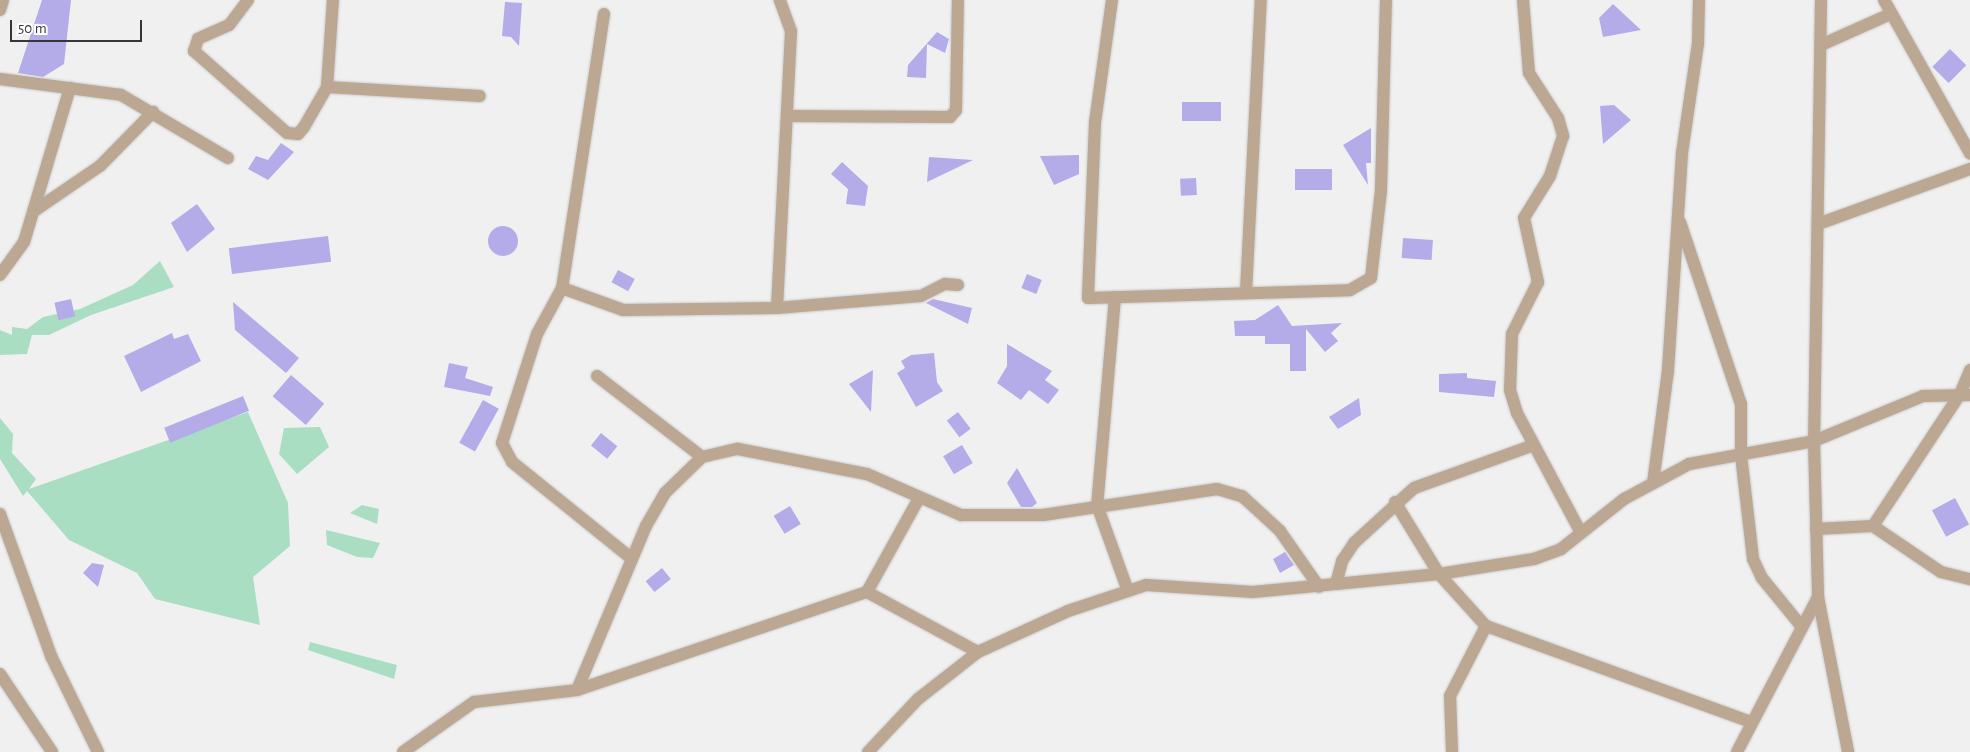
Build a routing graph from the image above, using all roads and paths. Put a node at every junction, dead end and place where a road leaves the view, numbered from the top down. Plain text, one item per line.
1 (3, 0) edge
2 (248, 0) edge
3 (333, 0) edge
4 (780, 0) edge
5 (958, 0) edge
6 (1112, 0) edge
7 (1260, 0) edge
8 (1386, 0) edge
9 (1523, 0) edge
10 (1699, 0) edge
11 (1821, 0) edge
12 (1884, 0) edge
13 (0, 10) edge
14 (604, 14) dead end
15 (1888, 15) junction
16 (1821, 45) junction
17 (0, 79) edge
18 (326, 87) junction
19 (70, 88) junction
20 (480, 96) dead end
21 (153, 112) junction
22 (790, 116) junction
23 (1970, 153) edge
24 (228, 158) dead end
25 (1970, 169) edge
26 (34, 211) junction
27 (1678, 215) junction
28 (1818, 224) junction
29 (0, 275) edge
30 (958, 285) dead end
31 (562, 288) junction
32 (1246, 292) junction
33 (1114, 297) junction
34 (778, 308) junction
35 (1970, 370) edge
36 (597, 376) dead end
37 (1965, 395) edge
38 (1814, 441) junction
39 (1534, 445) junction
40 (1741, 454) junction
41 (702, 457) junction
42 (1653, 483) junction
43 (918, 500) junction
44 (1395, 502) junction
45 (1097, 506) junction
46 (0, 514) edge
47 (1873, 526) junction
48 (1816, 529) junction
49 (1581, 533) junction
50 (632, 559) junction
51 (1439, 574) junction
52 (1970, 579) edge
53 (1336, 584) junction
54 (1319, 587) junction
55 (1128, 591) junction
56 (867, 592) junction
57 (1818, 597) junction
58 (1486, 626) junction
59 (1802, 627) junction
60 (978, 652) junction
61 (0, 674) edge
62 (577, 690) junction
63 (1751, 722) junction
64 (52, 752) edge
65 (98, 752) edge
66 (403, 752) edge
67 (868, 752) edge
68 (1452, 752) edge
69 (1737, 752) edge
70 (1848, 752) edge

1 - 13 street
2 - 18 street
3 - 18 street
4 - 22 street
5 - 22 street
6 - 33 street
7 - 32 street
8 - 32 street
9 - 39 street
10 - 27 street
11 - 16 street
12 - 15 street
14 - 31 street
15 - 16 street
15 - 23 street
16 - 28 street
17 - 19 street
18 - 20 street
19 - 21 street
19 - 26 street
21 - 24 street
21 - 26 street
22 - 34 street
25 - 28 street
26 - 29 street
27 - 40 street
27 - 42 street
28 - 38 street
30 - 34 street
31 - 34 street
31 - 50 street
32 - 33 street
33 - 45 street
35 - 37 street
36 - 41 street
37 - 38 street
37 - 47 street
38 - 40 street
38 - 48 street
39 - 44 street
39 - 49 street
40 - 42 street
40 - 59 street
41 - 43 street
41 - 50 street
42 - 49 street
43 - 45 street
43 - 56 street
44 - 51 street
44 - 53 street
45 - 54 street
45 - 55 street
46 - 65 street
47 - 48 street
47 - 52 street
48 - 57 street
49 - 51 street
50 - 62 street
51 - 53 street
51 - 58 street
53 - 54 street
54 - 55 street
55 - 60 street
56 - 60 street
56 - 62 street
57 - 59 street
57 - 70 street
58 - 63 street
58 - 68 street
59 - 63 street
60 - 67 street
61 - 64 street
62 - 66 street
63 - 69 street

